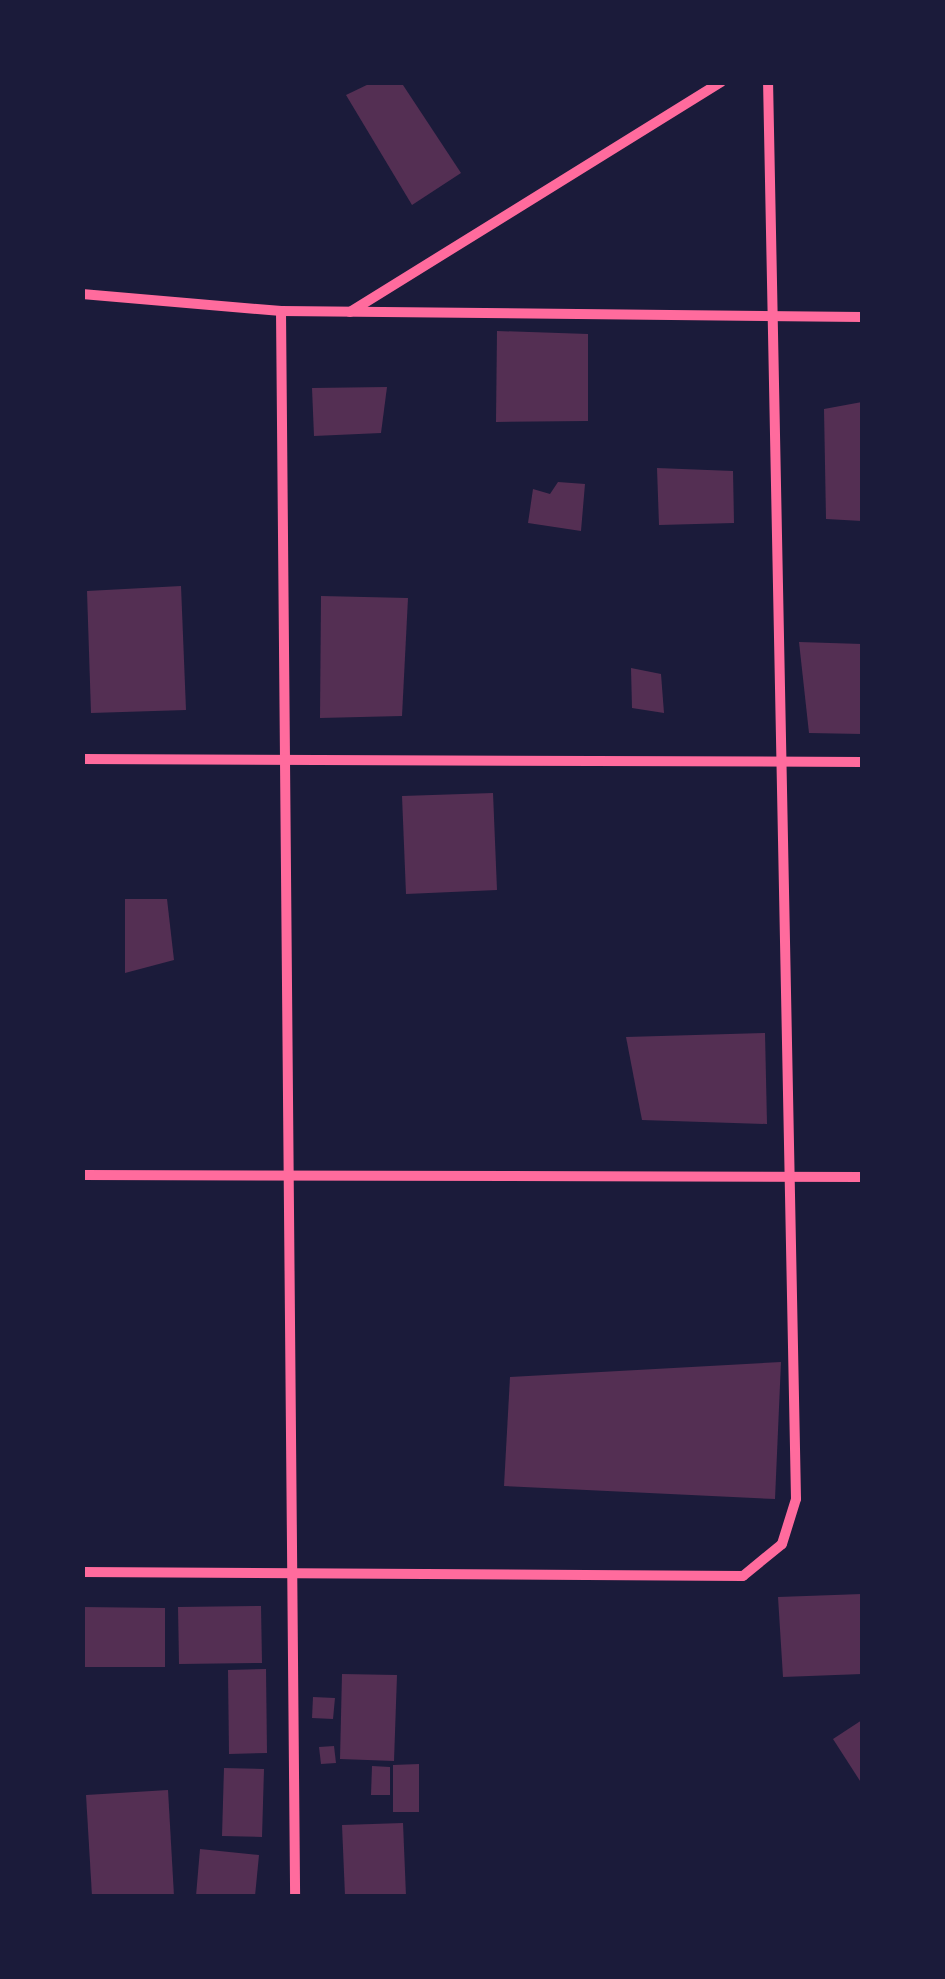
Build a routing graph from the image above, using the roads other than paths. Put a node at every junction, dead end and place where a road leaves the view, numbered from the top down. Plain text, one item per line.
1 (721, 82) edge
2 (768, 82) edge
3 (82, 294) edge
4 (281, 311) junction
5 (349, 312) junction
6 (772, 316) junction
7 (862, 317) edge
8 (82, 759) edge
9 (288, 759) junction
10 (862, 762) edge
11 (780, 764) junction
12 (289, 1175) junction
13 (82, 1176) edge
14 (862, 1177) edge
15 (793, 1179) junction
16 (292, 1569) junction
17 (82, 1572) edge
18 (295, 1896) edge

1 - 5 street
2 - 6 street
3 - 4 street
4 - 5 street
4 - 9 street
5 - 6 street
6 - 7 street
6 - 11 street
8 - 9 street
9 - 11 street
9 - 12 street
10 - 11 street
11 - 15 street
12 - 13 street
12 - 15 street
12 - 16 street
14 - 15 street
15 - 16 street
16 - 17 street
16 - 18 street

